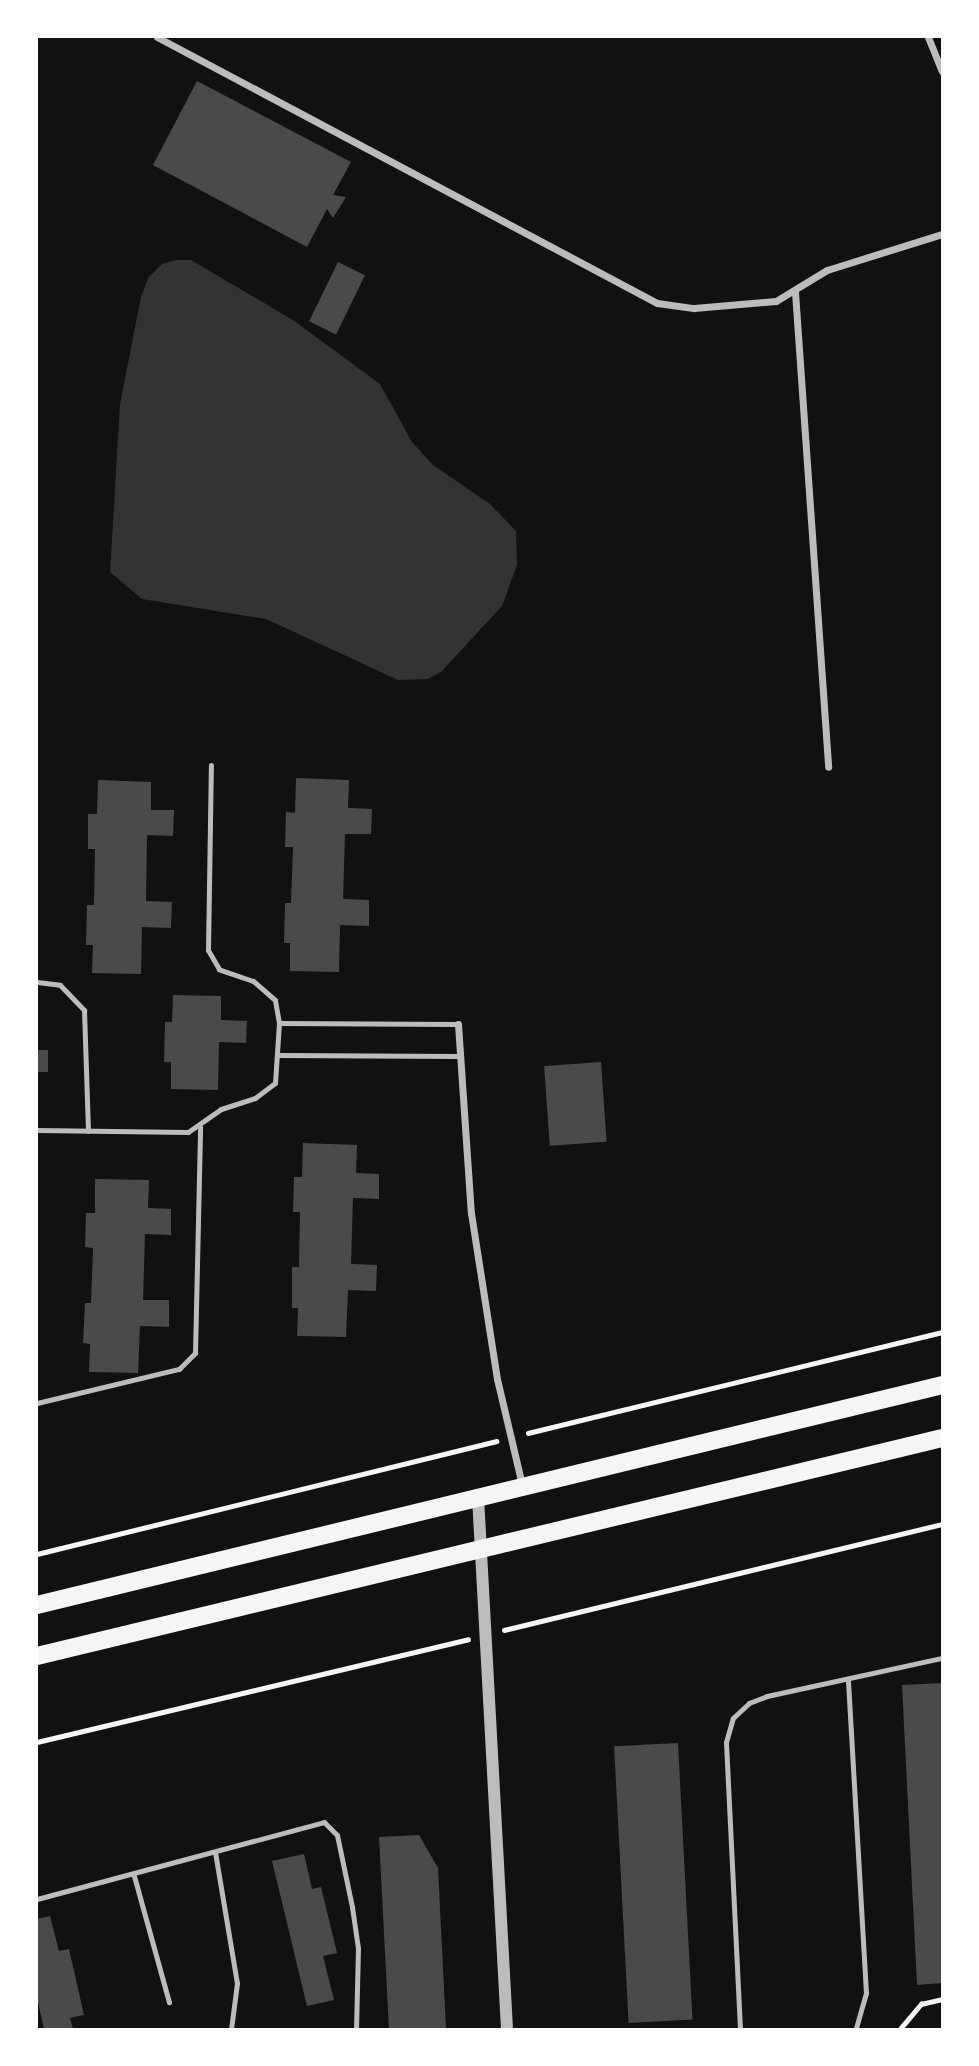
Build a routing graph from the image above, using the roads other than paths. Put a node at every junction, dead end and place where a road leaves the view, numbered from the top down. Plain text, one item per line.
1 (157, 37) edge
2 (928, 37) edge
3 (942, 71) edge
4 (942, 234) edge
5 (795, 292) junction
6 (211, 765) dead end
7 (828, 767) dead end
8 (37, 982) edge
9 (279, 1023) junction
10 (458, 1024) joint
11 (278, 1055) junction
12 (459, 1056) junction
13 (200, 1128) junction
14 (37, 1130) edge
15 (88, 1131) junction
16 (942, 1385) edge
17 (37, 1403) edge
18 (942, 1438) edge
19 (522, 1486) junction
20 (478, 1497) junction
21 (481, 1547) junction
22 (37, 1605) edge
23 (37, 1656) edge
24 (942, 1658) edge
25 (848, 1681) junction
26 (215, 1852) junction
27 (134, 1876) junction
28 (37, 1899) edge
29 (169, 2002) dead end
30 (231, 2029) edge
31 (356, 2029) edge
32 (507, 2029) edge
33 (740, 2029) edge
34 (856, 2029) edge

1 - 5 street
2 - 3 street
4 - 5 street
5 - 7 street
6 - 9 lane
8 - 15 lane
9 - 10 lane
9 - 11 lane
10 - 12 street
11 - 12 lane
11 - 13 lane
12 - 19 street
13 - 15 lane
13 - 17 lane
14 - 15 lane
16 - 19 main road
18 - 21 main road
19 - 20 main road
20 - 21 street
20 - 22 main road
21 - 23 main road
21 - 32 street
24 - 25 lane
25 - 33 lane
25 - 34 lane
26 - 27 lane
26 - 30 lane
26 - 31 lane
27 - 28 lane
27 - 29 lane

